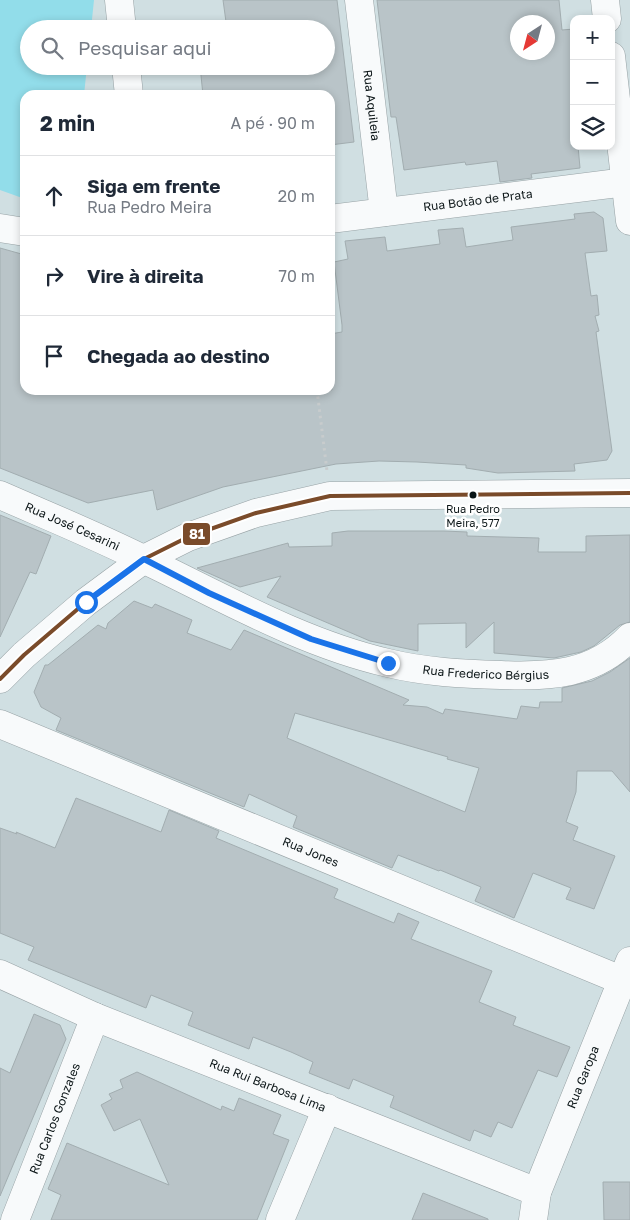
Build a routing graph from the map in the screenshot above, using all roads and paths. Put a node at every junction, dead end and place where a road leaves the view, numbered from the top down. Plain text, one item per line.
1 (119, 0) edge
2 (358, 0) edge
3 (604, 0) edge
4 (606, 15) edge
5 (121, 20) edge
6 (611, 60) edge
7 (127, 75) edge
8 (128, 90) edge
9 (626, 182) junction
10 (384, 212) junction
11 (335, 218) edge
12 (630, 221) edge
13 (0, 228) edge
14 (20, 231) edge
15 (318, 395) edge
16 (630, 493) edge
17 (0, 494) edge
18 (330, 496) junction
19 (144, 559) junction
20 (630, 637) edge
21 (0, 679) edge
22 (0, 724) edge
23 (626, 971) edge
24 (0, 974) edge
25 (95, 1017) junction
26 (327, 1108) junction
27 (537, 1192) junction
28 (15, 1220) edge
29 (280, 1220) edge
30 (533, 1220) edge

1 - 5 street
2 - 10 street, Rua Aquileia
3 - 4 street
6 - 9 street
7 - 8 street
9 - 10 street, Rua Botão de Prata
9 - 12 street
10 - 11 street, Rua Botão de Prata
13 - 14 street
15 - 18 path
16 - 18 street
17 - 19 street, Rua José Cesarini
18 - 19 street
19 - 20 street, Rua Frederico Bérgius
19 - 21 street
22 - 23 street, Rua Jones
23 - 27 street, Rua Garopa
24 - 25 street, Rua Rui Barbosa Lima
25 - 26 street, Rua Rui Barbosa Lima
25 - 28 street, Rua Carlos Gonzales
26 - 27 street, Rua Rui Barbosa Lima
26 - 29 street
27 - 30 street, Rua Garopa

